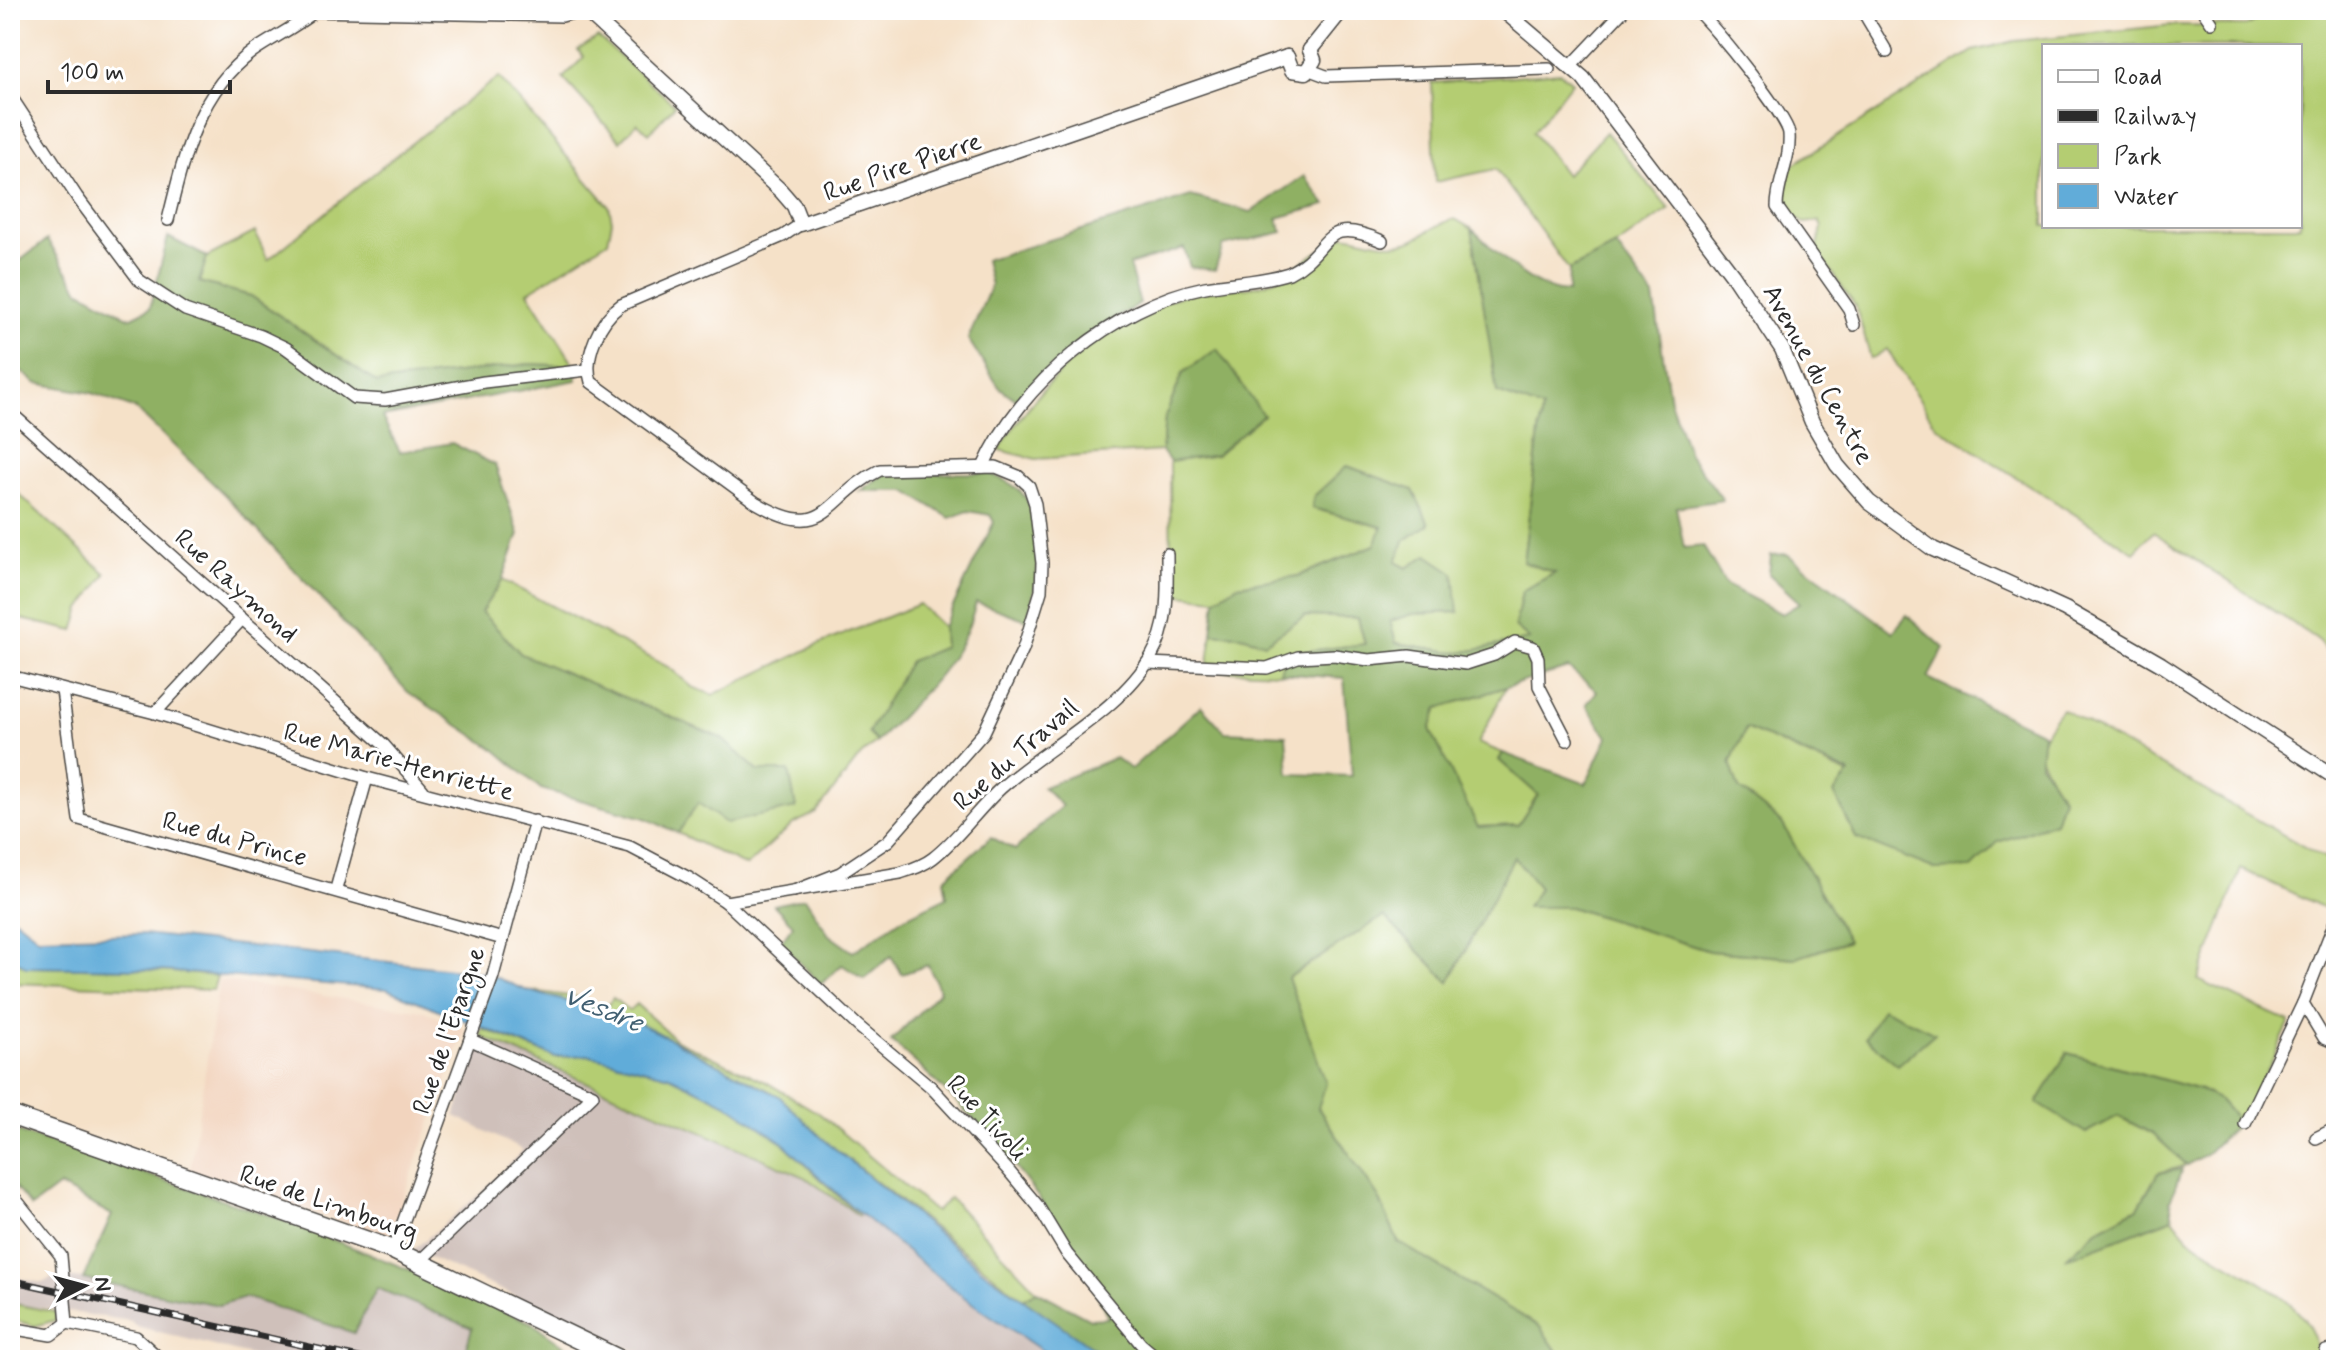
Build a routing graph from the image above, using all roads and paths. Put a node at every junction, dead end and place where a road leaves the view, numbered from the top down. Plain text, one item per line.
1 (261, 10) edge
2 (584, 10) edge
3 (1342, 10) edge
4 (1503, 10) edge
5 (1624, 10) edge
6 (1696, 10) edge
7 (1862, 10) edge
8 (2203, 10) edge
9 (314, 12) edge
10 (2212, 23) dead end
11 (1310, 50) junction
12 (1887, 52) dead end
13 (1287, 57) junction
14 (1571, 66) junction
15 (1549, 69) dead end
16 (1310, 70) junction
17 (10, 95) edge
18 (168, 220) dead end
19 (801, 224) junction
20 (1382, 241) dead end
21 (1854, 325) dead end
22 (589, 376) junction
23 (12, 417) edge
24 (983, 467) junction
25 (1167, 554) dead end
26 (242, 619) junction
27 (1147, 663) junction
28 (10, 676) edge
29 (62, 690) junction
30 (155, 713) junction
31 (1567, 740) dead end
32 (367, 778) junction
33 (2336, 778) edge
34 (423, 790) junction
35 (535, 821) junction
36 (336, 889) junction
37 (794, 891) junction
38 (726, 902) junction
39 (2336, 919) edge
40 (756, 930) joint
41 (2332, 935) edge
42 (503, 939) junction
43 (2303, 1003) junction
44 (472, 1037) junction
45 (2336, 1043) edge
46 (10, 1115) edge
47 (2245, 1124) dead end
48 (2336, 1128) edge
49 (2316, 1138) dead end
50 (10, 1192) edge
51 (393, 1250) junction
52 (420, 1261) junction
53 (67, 1323) junction
54 (10, 1328) edge
55 (161, 1360) edge
56 (621, 1360) edge
57 (1160, 1360) edge

1 - 9 street
2 - 9 street
2 - 19 street
3 - 11 street
4 - 14 street, Avenue du Centre
5 - 14 street
6 - 21 street
7 - 12 street
8 - 10 street
9 - 18 street
11 - 13 street
11 - 16 street
13 - 16 street
13 - 19 street, Rue Pire Pierre
14 - 33 street, Avenue du Centre
15 - 16 street
17 - 22 street
19 - 22 street, Rue Pire Pierre
20 - 24 street
22 - 24 street
23 - 26 street, Rue Raymond
24 - 37 street
25 - 27 street, Rue du Travail
26 - 30 street
26 - 34 street, Rue Raymond
27 - 31 street
27 - 37 street, Rue du Travail
28 - 29 street, Rue Marie-Henriette
29 - 30 street, Rue Marie-Henriette
29 - 36 street, Rue du Prince
30 - 32 street, Rue Marie-Henriette
32 - 34 street, Rue Marie-Henriette
32 - 36 street
34 - 35 street, Rue Marie-Henriette
35 - 38 street, Rue Marie-Henriette
35 - 42 street, Rue de l'Epargne
36 - 42 street, Rue du Prince
37 - 38 street
38 - 40 street, Rue Marie-Henriette
39 - 41 street
40 - 57 street, Rue Tivoli
41 - 43 street
42 - 44 street, Rue de l'Epargne
43 - 45 street
43 - 47 street
44 - 51 street, Rue de l'Epargne
44 - 52 street
46 - 51 main road, Rue de Limbourg
48 - 49 street
50 - 53 street
51 - 52 main road, Rue de Limbourg
52 - 56 main road, Rue de Limbourg
53 - 54 street
53 - 55 street

